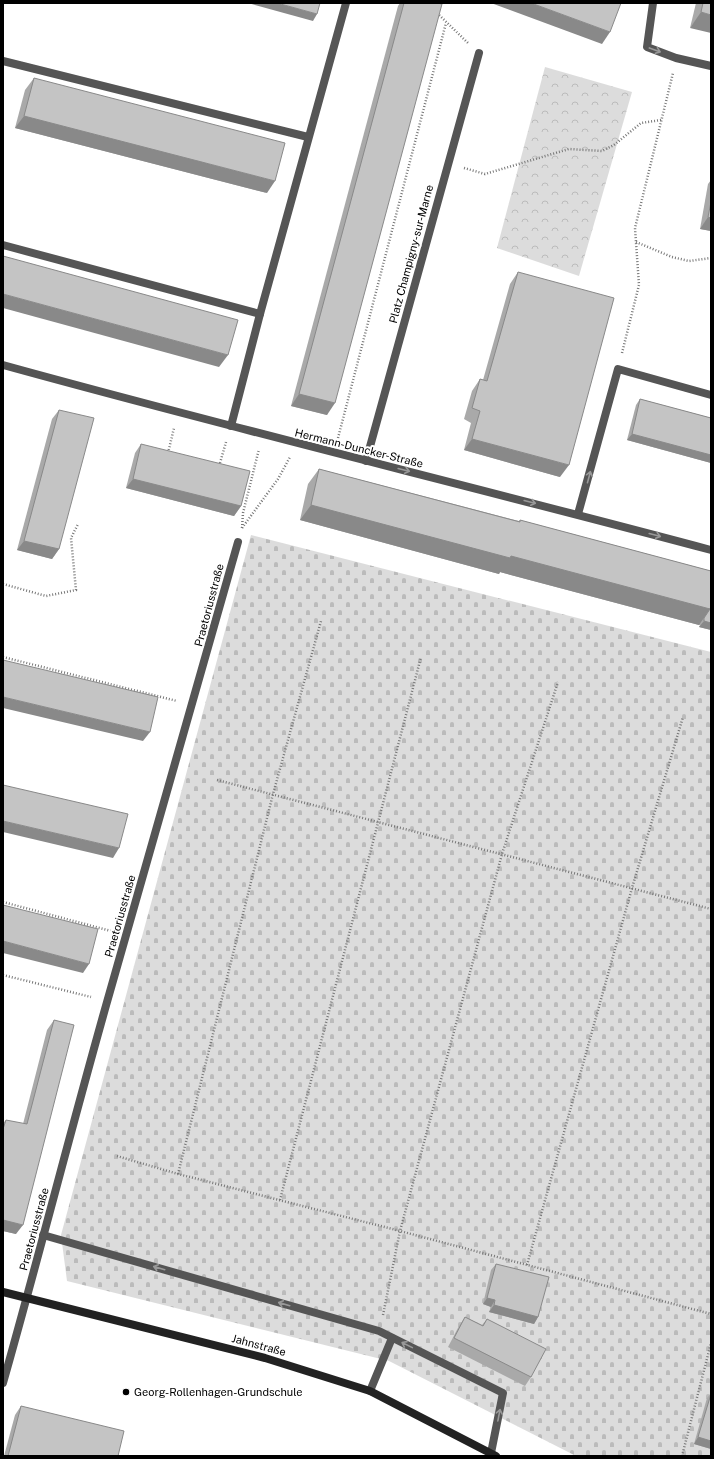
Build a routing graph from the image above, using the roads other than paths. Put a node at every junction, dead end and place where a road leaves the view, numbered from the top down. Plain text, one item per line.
1 (346, 3) edge
2 (653, 3) edge
3 (479, 53) road end
4 (3, 61) edge
5 (711, 66) edge
6 (308, 137) junction
7 (3, 245) edge
8 (260, 314) junction
9 (3, 365) edge
10 (711, 395) edge
11 (231, 426) junction
12 (366, 461) junction
13 (578, 514) junction
14 (238, 542) dead end
15 (711, 550) edge
16 (43, 1235) junction
17 (3, 1292) edge
18 (28, 1298) junction
19 (392, 1338) junction
20 (3, 1383) edge
21 (370, 1391) junction
22 (493, 1455) edge

1 - 6 street
2 -> 5 street
3 - 12 street, Platz Champigny-sur-Marne
4 - 6 street
6 - 8 street
7 - 8 street
8 - 11 street
9 - 11 street, Hermann-Duncker-Straße
13 -> 10 street
11 - 12 street, Hermann-Duncker-Straße
12 -> 13 street, Hermann-Duncker-Straße
13 -> 15 street, Hermann-Duncker-Straße
14 - 16 street, Praetoriusstraße
16 - 18 street, Praetoriusstraße
19 -> 16 street
17 - 18 main road, Jahnstraße
18 - 20 street, Praetoriusstraße
18 - 21 main road, Jahnstraße
19 - 21 street
22 -> 19 street
21 - 22 main road, Jahnstraße

